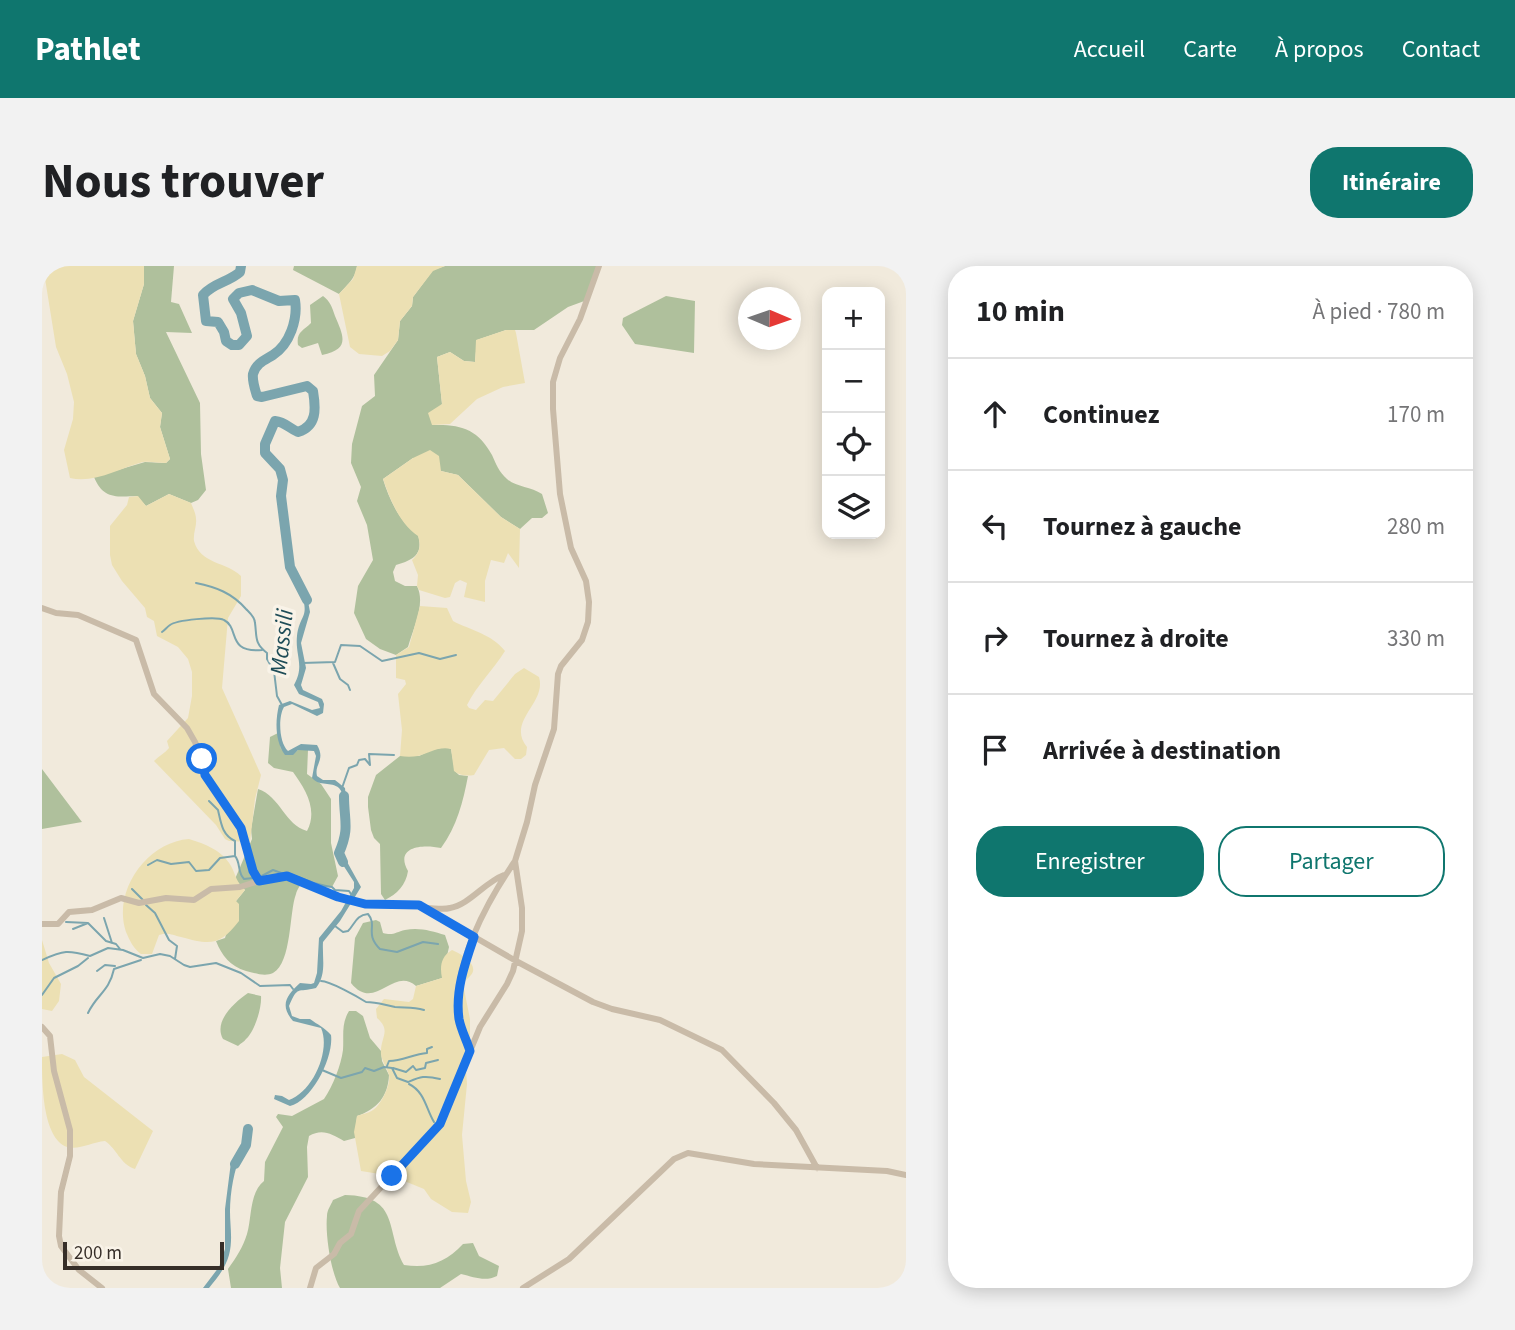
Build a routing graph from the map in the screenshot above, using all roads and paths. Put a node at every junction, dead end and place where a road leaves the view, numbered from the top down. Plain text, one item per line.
1 (599, 266) edge
2 (42, 608) edge
3 (515, 861) junction
4 (506, 874) junction
5 (259, 881) junction
6 (425, 908) junction
7 (42, 924) edge
8 (474, 937) junction
9 (516, 961) junction
10 (42, 1027) edge
11 (470, 1051) junction
12 (817, 1168) junction
13 (906, 1175) edge
14 (102, 1288) edge
15 (310, 1288) edge
16 (523, 1288) edge

1 - 3 street
2 - 5 street
3 - 4 street
3 - 9 street
4 - 6 street
4 - 8 street
5 - 6 street
5 - 7 street
6 - 8 street
8 - 9 street
8 - 11 street
9 - 11 street
9 - 12 street
10 - 14 street
11 - 15 street
12 - 13 street
12 - 16 street

